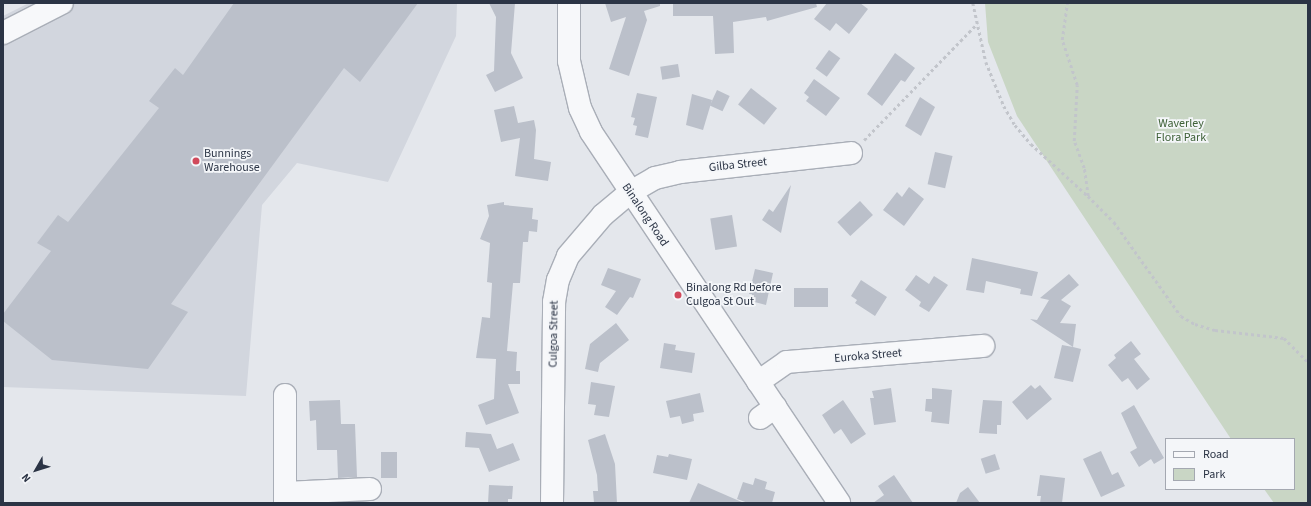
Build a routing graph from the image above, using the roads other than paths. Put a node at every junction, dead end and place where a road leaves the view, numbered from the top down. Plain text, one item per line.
1 (62, 3) edge
2 (569, 3) edge
3 (3, 33) edge
4 (851, 153) road end
5 (629, 193) junction
6 (983, 346) dead end
7 (758, 382) junction
8 (285, 395) dead end
9 (370, 489) dead end
10 (285, 498) edge
11 (552, 503) edge
12 (839, 503) edge

1 - 3 street
2 - 5 street, Binalong Road
4 - 5 street, Gilba Street
5 - 7 street, Binalong Road
5 - 11 street, Culgoa Street
6 - 7 street, Euroka Street
7 - 12 street, Binalong Road
8 - 10 street
9 - 10 street

